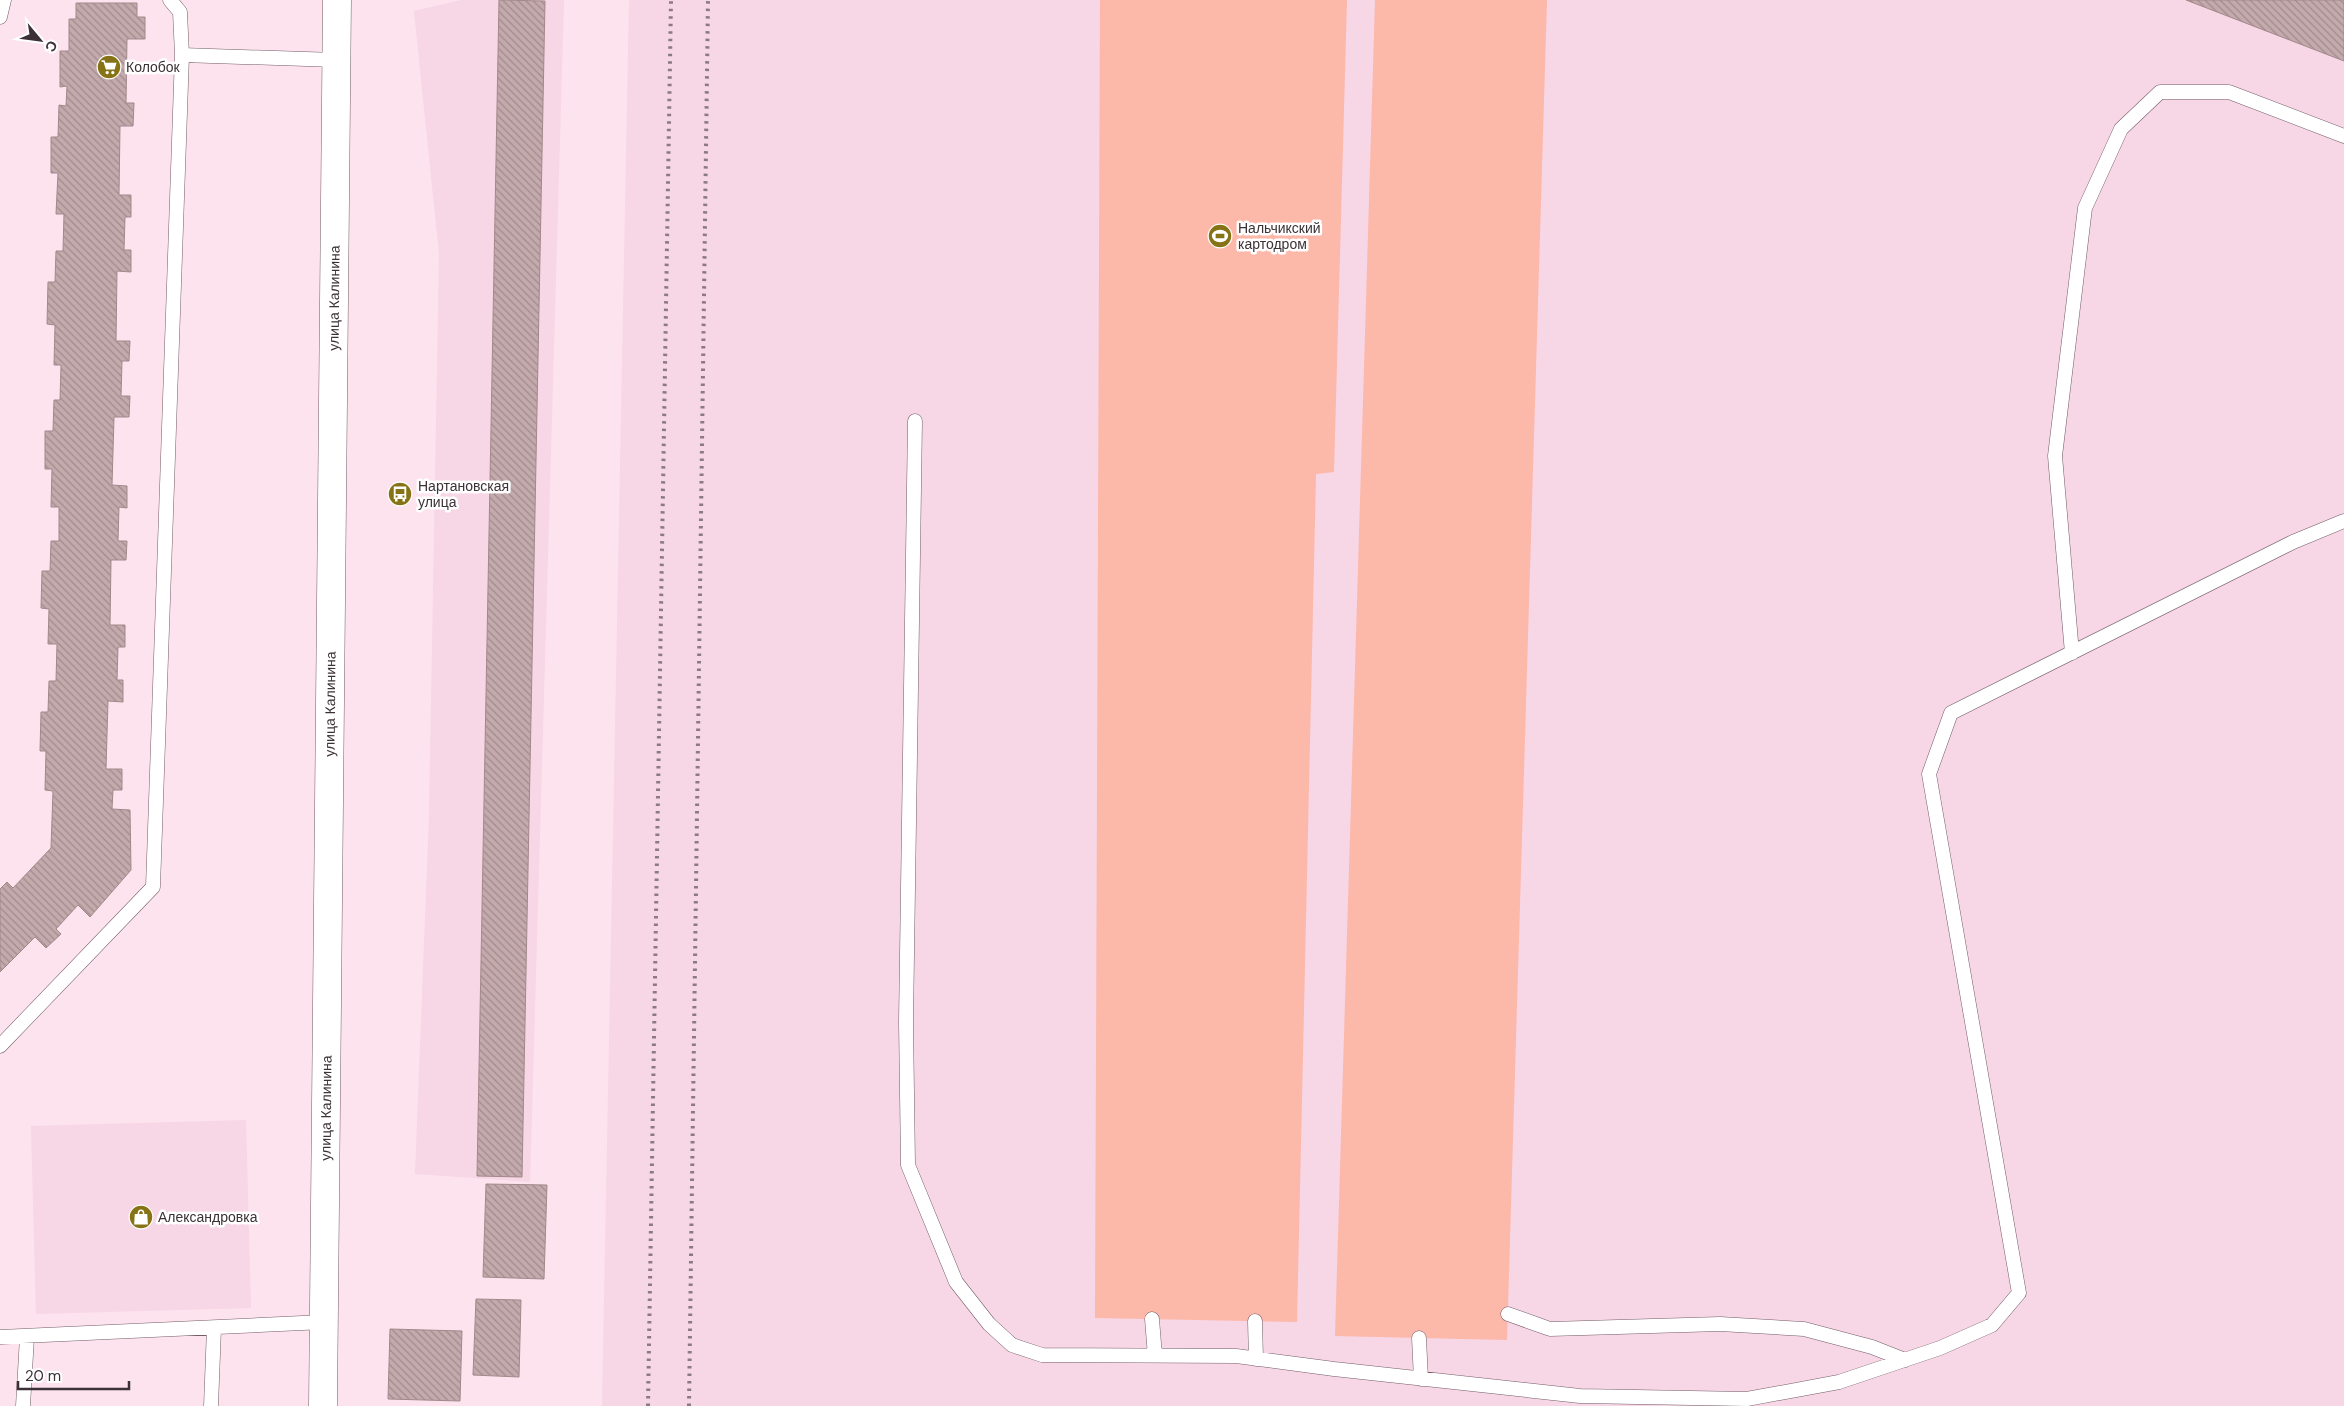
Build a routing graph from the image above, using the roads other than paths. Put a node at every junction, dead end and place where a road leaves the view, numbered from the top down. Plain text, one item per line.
1 (4, 0) edge
2 (170, 0) edge
3 (336, 0) edge
4 (0, 17) edge
5 (182, 54) junction
6 (336, 60) junction
7 (2344, 136) edge
8 (915, 421) dead end
9 (2344, 521) edge
10 (2072, 653) junction
11 (0, 1046) edge
12 (1508, 1314) dead end
13 (1152, 1319) dead end
14 (1255, 1321) dead end
15 (324, 1322) junction
16 (214, 1328) junction
17 (0, 1337) edge
18 (27, 1337) junction
19 (1420, 1338) dead end
20 (1155, 1356) junction
21 (1256, 1359) junction
22 (1905, 1360) junction
23 (1421, 1379) junction
24 (23, 1406) edge
25 (211, 1406) edge
26 (324, 1406) edge

1 - 4 lane
2 - 5 lane
3 - 6 main road, улица Калинина
5 - 6 lane
5 - 11 lane
6 - 15 main road, улица Калинина
7 - 10 lane
8 - 20 lane
9 - 10 lane
10 - 22 lane
12 - 22 lane
13 - 20 lane
14 - 21 lane
15 - 16 lane
15 - 26 main road, улица Калинина
16 - 18 lane
16 - 25 lane
17 - 18 lane
18 - 24 lane
19 - 23 lane
20 - 21 lane
21 - 23 lane
22 - 23 lane

